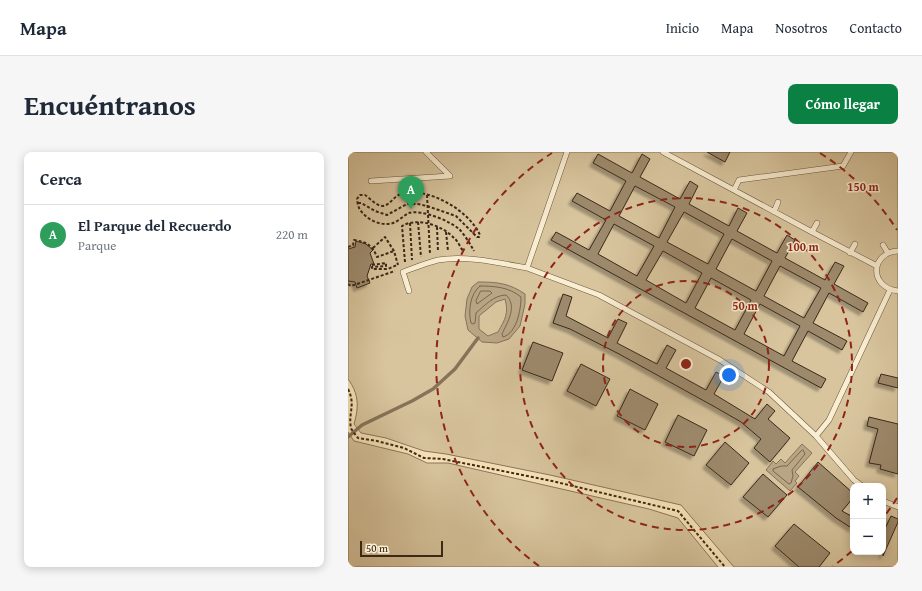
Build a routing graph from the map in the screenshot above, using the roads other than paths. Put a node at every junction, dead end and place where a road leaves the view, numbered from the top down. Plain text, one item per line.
1 (426, 152) edge
2 (566, 152) edge
3 (663, 152) edge
4 (851, 152) edge
5 (371, 181) dead end
6 (734, 190) junction
7 (778, 202) dead end
8 (774, 212) junction
9 (817, 223) dead end
10 (812, 232) junction
11 (854, 244) dead end
12 (883, 245) dead end
13 (898, 251) edge
14 (850, 253) junction
15 (888, 253) junction
16 (877, 266) junction
17 (527, 268) junction
18 (890, 290) junction
19 (409, 291) dead end
20 (898, 291) edge
21 (816, 436) junction
22 (858, 483) edge
23 (886, 502) edge
24 (898, 507) edge

1 - 5 lane
2 - 17 lane
3 - 6 lane
4 - 6 lane
6 - 8 lane
7 - 8 lane
8 - 10 lane
9 - 10 lane
10 - 14 lane
11 - 14 lane
12 - 15 lane
13 - 15 lane
14 - 16 lane
15 - 16 lane
16 - 18 lane
17 - 19 lane
17 - 21 lane
18 - 20 lane
18 - 21 lane
21 - 22 lane
23 - 24 lane

